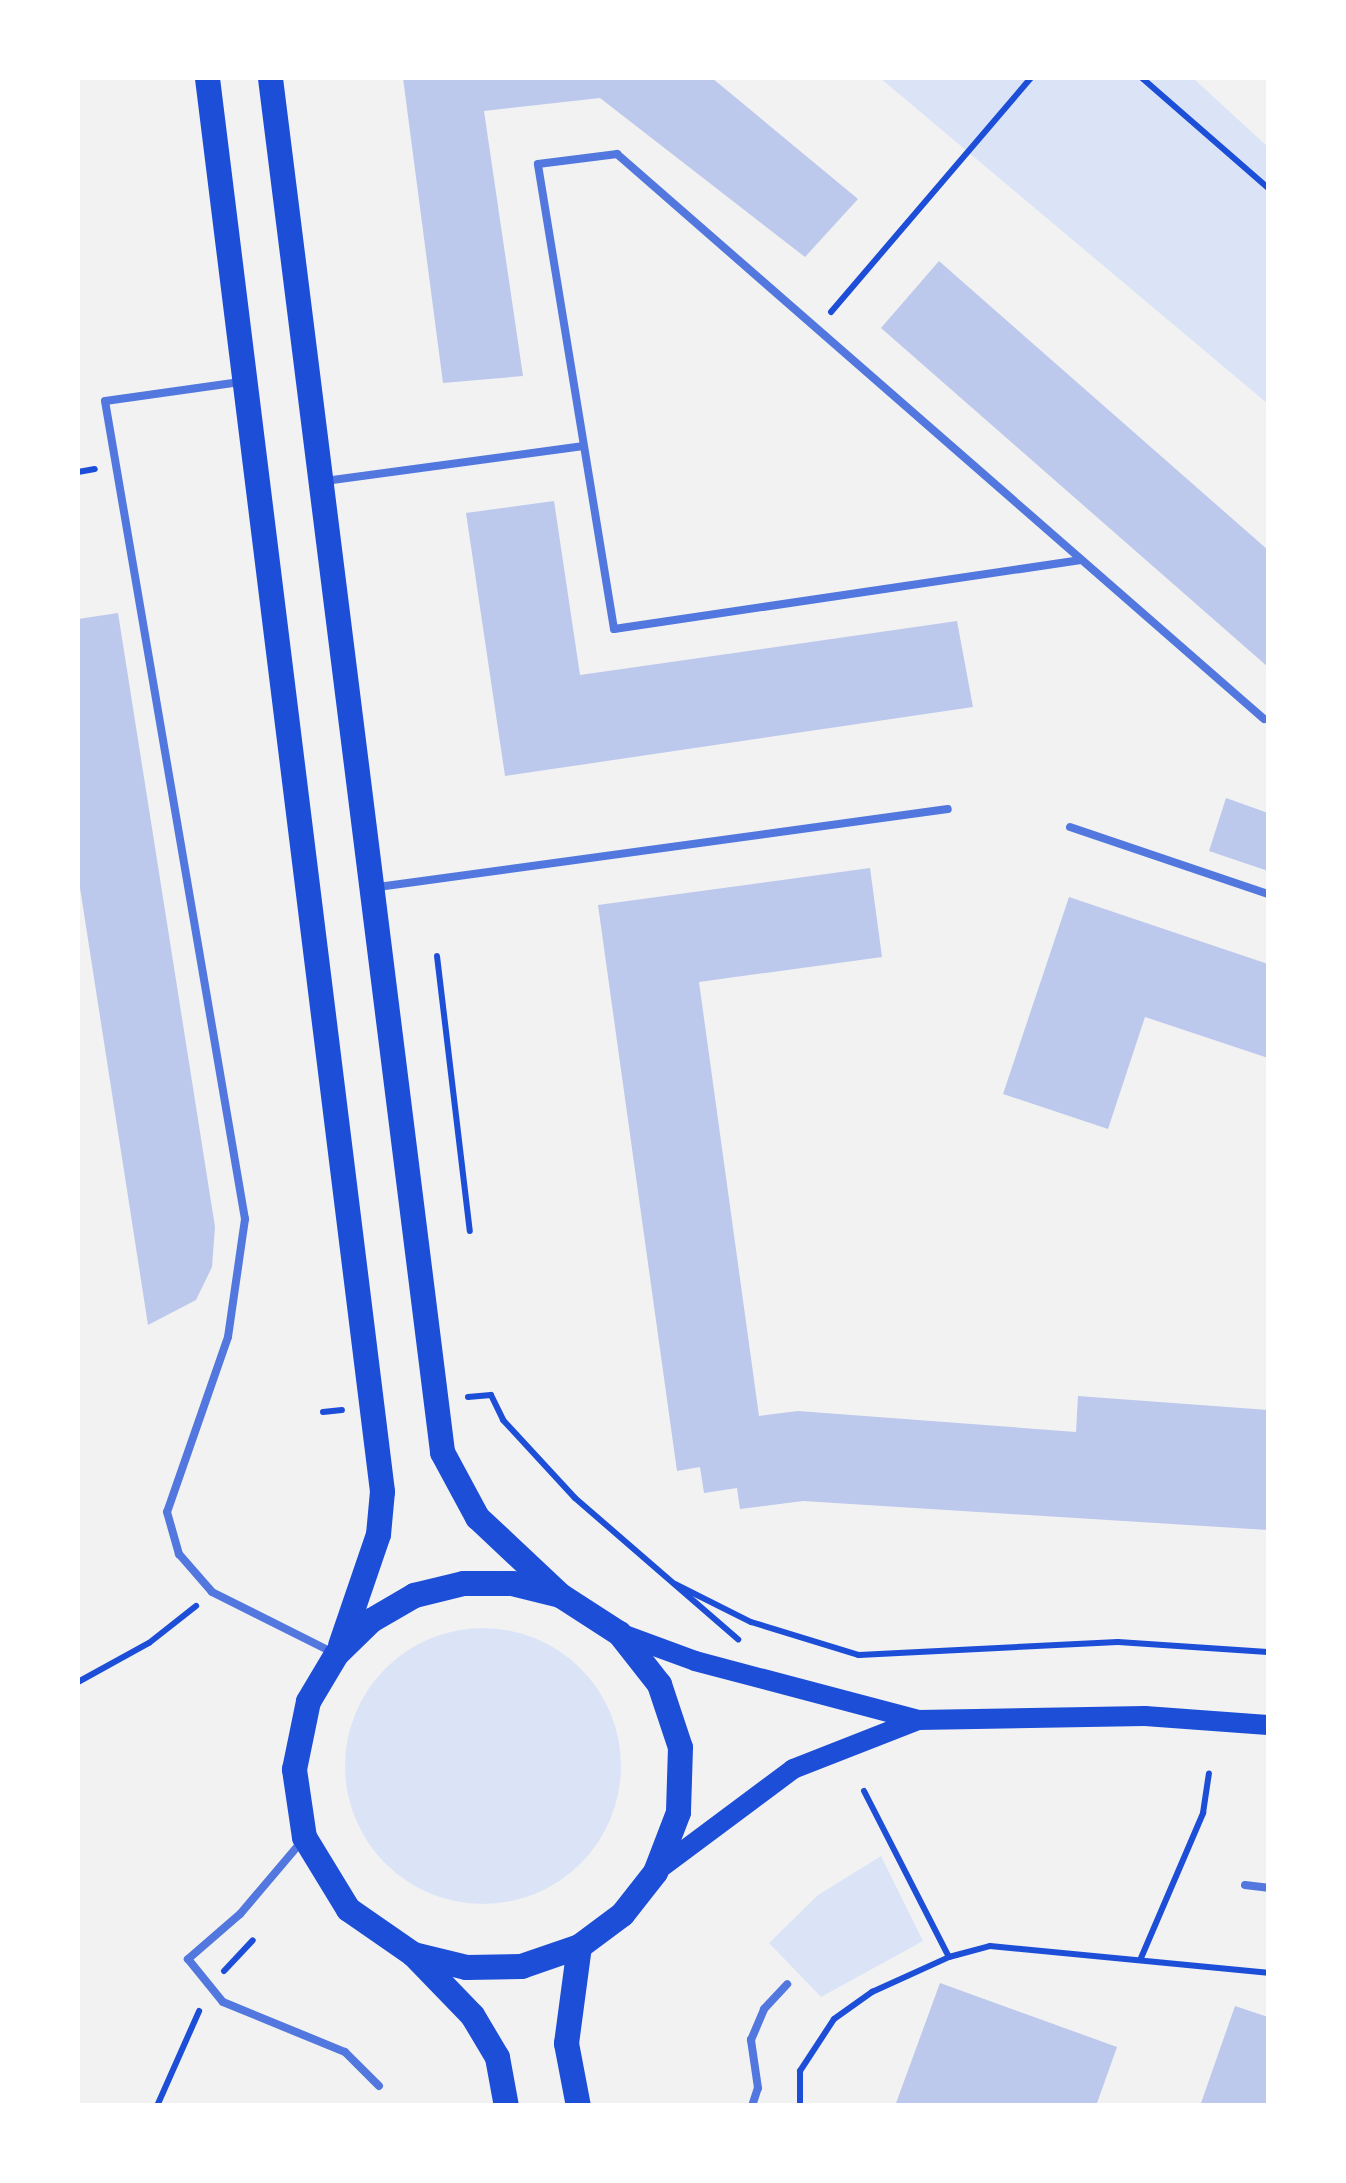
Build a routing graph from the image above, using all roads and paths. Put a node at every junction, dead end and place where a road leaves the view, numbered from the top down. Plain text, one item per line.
1 (206, 78) edge
2 (270, 78) edge
3 (1032, 78) edge
4 (1142, 78) edge
5 (1268, 188) edge
6 (817, 328) junction
7 (244, 381) junction
8 (584, 446) junction
9 (320, 482) junction
10 (1081, 560) junction
11 (1264, 719) dead end
12 (948, 809) dead end
13 (1070, 827) dead end
14 (371, 888) junction
15 (1268, 894) edge
16 (436, 956) dead end
17 (470, 1231) dead end
18 (491, 1395) dead end
19 (665, 1578) junction
20 (212, 1592) junction
21 (560, 1595) junction
22 (619, 1633) junction
23 (755, 1651) dead end
24 (1268, 1652) edge
25 (336, 1654) junction
26 (78, 1682) edge
27 (918, 1720) junction
28 (1268, 1725) edge
29 (1209, 1772) dead end
30 (864, 1791) dead end
31 (304, 1837) junction
32 (655, 1872) junction
33 (1246, 1885) dead end
34 (1268, 1888) edge
35 (579, 1946) junction
36 (413, 1954) junction
37 (949, 1957) junction
38 (1141, 1958) junction
39 (1268, 1972) edge
40 (787, 1984) dead end
41 (379, 2086) dead end
42 (506, 2106) edge
43 (578, 2106) edge
44 (752, 2106) edge
45 (800, 2106) edge

1 - 7 main road
2 - 9 main road
3 - 6 path
4 - 5 path
6 - 8 lane
6 - 10 lane
7 - 20 lane
7 - 25 main road
8 - 9 lane
8 - 10 lane
9 - 14 main road
10 - 11 lane
12 - 14 lane
13 - 15 lane
14 - 21 main road
16 - 17 path
18 - 19 path
19 - 23 path
19 - 24 path
20 - 25 lane
20 - 26 path
21 - 22 main road
21 - 25 main road
22 - 27 main road
22 - 32 main road
25 - 31 main road
27 - 28 main road
27 - 32 main road
29 - 38 path
30 - 37 path
31 - 36 main road
31 - 41 lane
32 - 35 main road
33 - 34 lane
35 - 36 main road
35 - 43 main road
36 - 42 main road
37 - 38 path
37 - 45 path
38 - 39 path
40 - 44 lane

